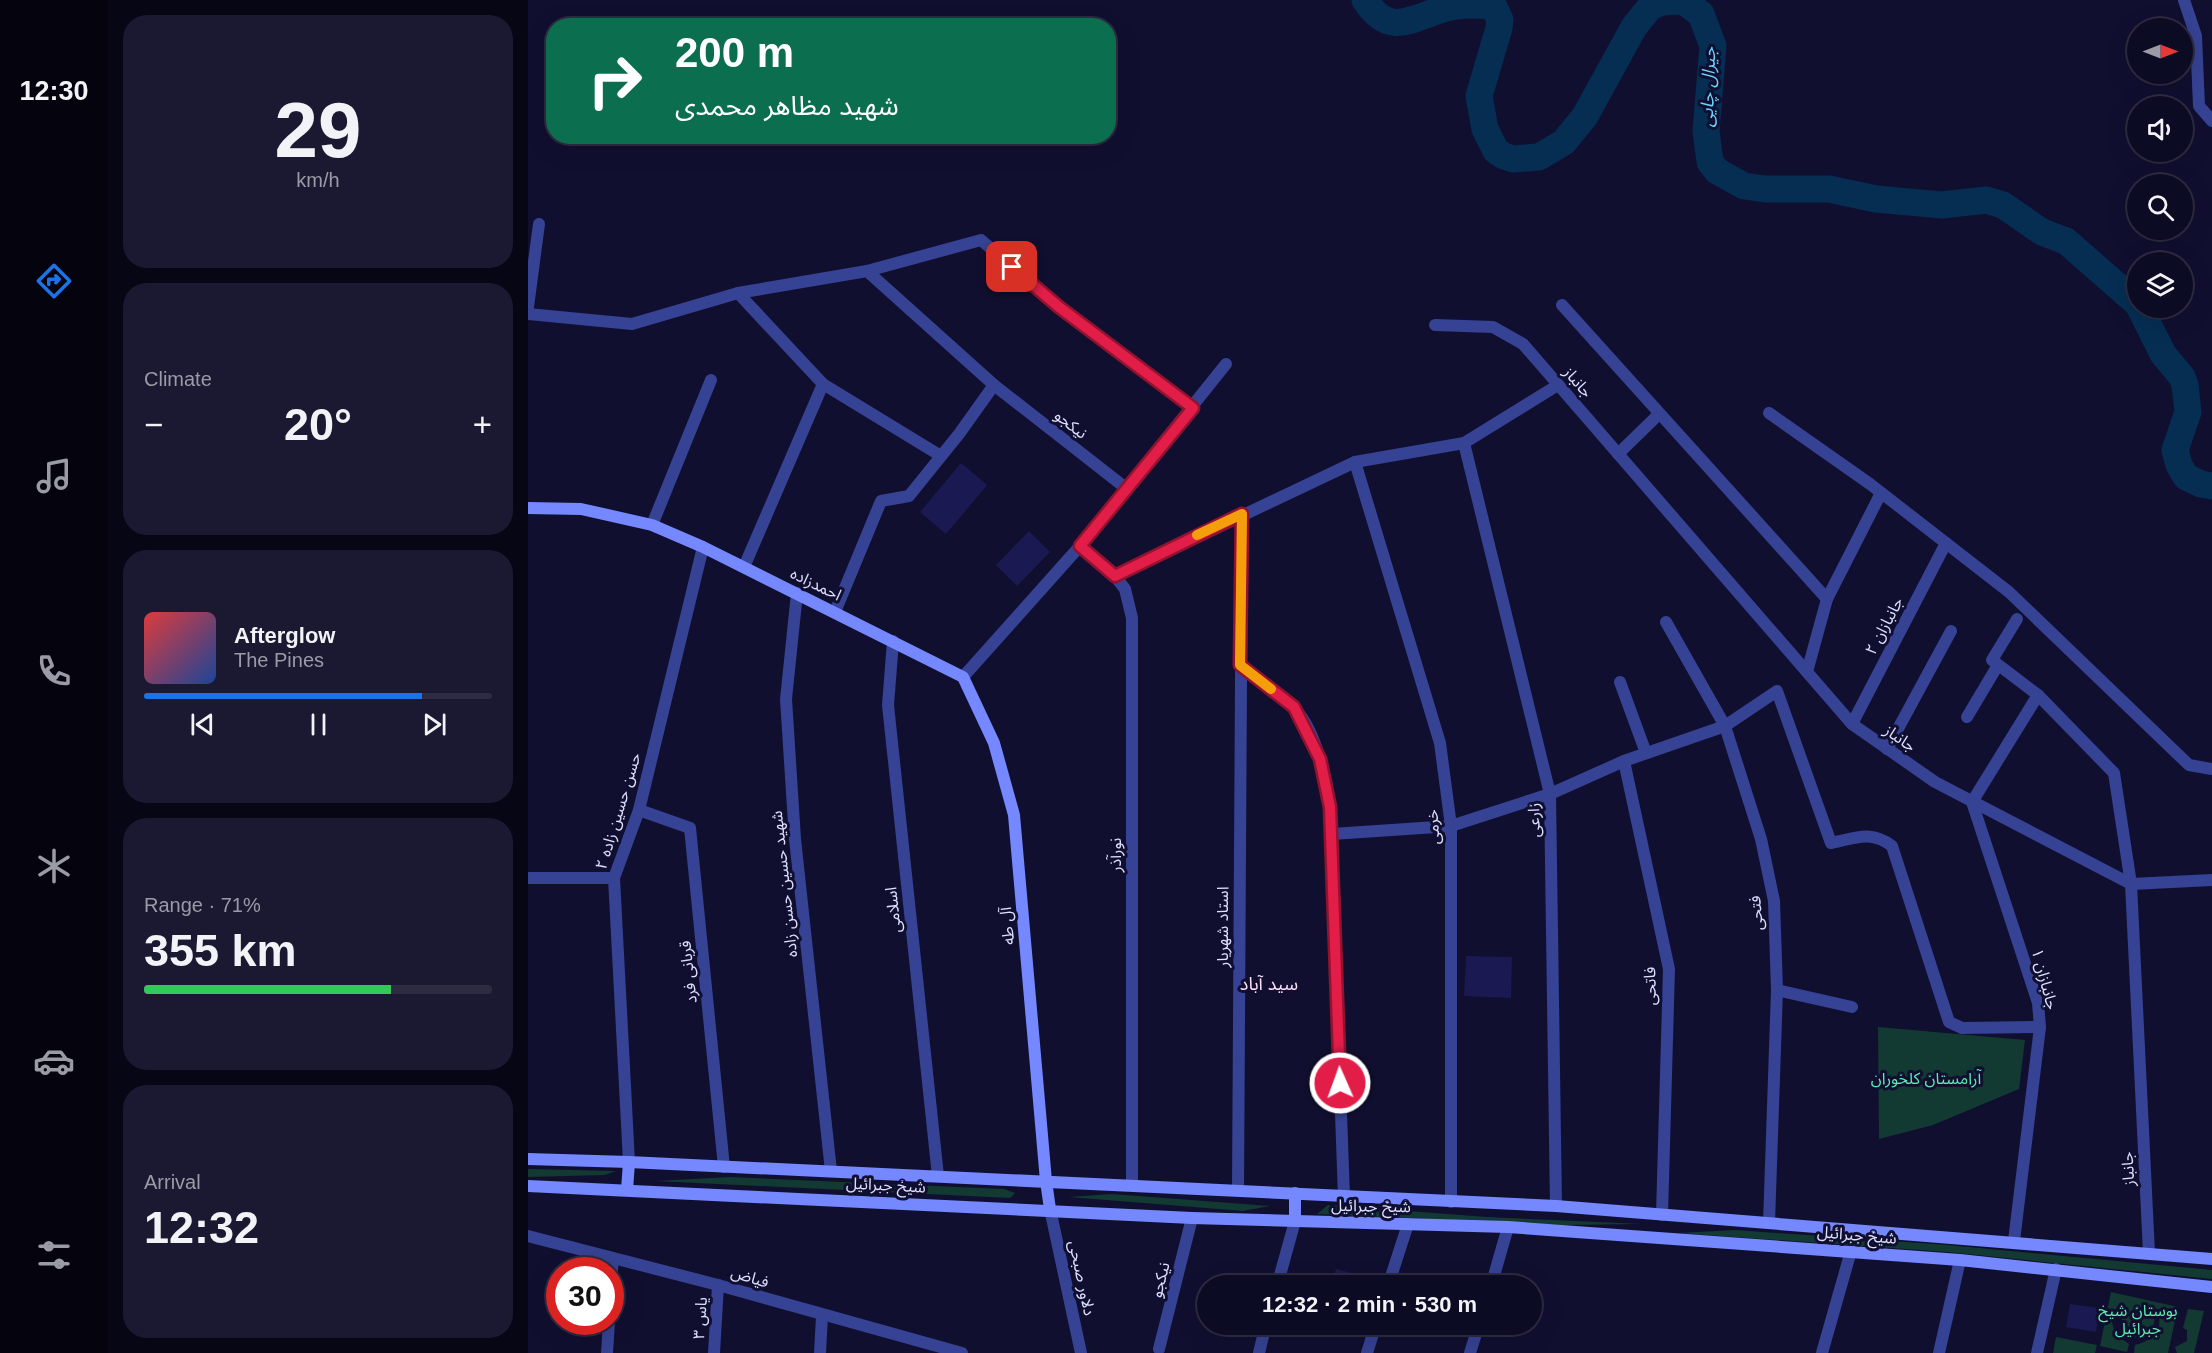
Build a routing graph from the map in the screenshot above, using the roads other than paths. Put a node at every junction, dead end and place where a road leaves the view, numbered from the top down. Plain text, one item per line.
1 (2184, 0) edge
2 (2212, 121) edge
3 (539, 224) dead end
4 (867, 271) junction
5 (738, 293) junction
6 (1562, 305) dead end
7 (528, 307) edge
8 (528, 314) edge
9 (1435, 325) dead end
10 (1226, 364) dead end
11 (711, 380) dead end
12 (823, 384) junction
13 (994, 385) junction
14 (1558, 385) junction
15 (1193, 408) junction
16 (1769, 413) dead end
17 (1659, 414) junction
18 (1464, 443) junction
19 (1618, 454) junction
20 (941, 456) junction
21 (1356, 462) junction
22 (1127, 489) junction
23 (1881, 493) junction
24 (528, 508) edge
25 (1242, 514) junction
26 (652, 525) junction
27 (1946, 543) junction
28 (1080, 546) junction
29 (703, 547) junction
30 (744, 567) junction
31 (1115, 576) junction
32 (797, 593) junction
33 (1827, 599) junction
34 (835, 612) junction
35 (2017, 619) dead end
36 (1666, 622) dead end
37 (1951, 631) dead end
38 (893, 641) junction
39 (1240, 665) junction
40 (1998, 665) junction
41 (1808, 672) junction
42 (963, 677) junction
43 (1620, 681) dead end
44 (2038, 695) junction
45 (1967, 717) dead end
46 (1852, 724) junction
47 (1725, 726) junction
48 (1887, 748) junction
49 (1646, 753) junction
50 (1624, 761) junction
51 (2212, 769) edge
52 (1551, 794) junction
53 (1972, 802) junction
54 (639, 810) junction
55 (1451, 826) junction
56 (1332, 834) junction
57 (528, 878) edge
58 (614, 878) junction
59 (2212, 880) edge
60 (2131, 884) junction
61 (1777, 990) junction
62 (1852, 1006) dead end
63 (2040, 1027) junction
64 (528, 1153) edge
65 (528, 1160) edge
66 (629, 1162) junction
67 (724, 1167) junction
68 (831, 1171) junction
69 (938, 1176) junction
70 (1046, 1181) junction
71 (1132, 1185) junction
72 (528, 1186) edge
73 (1238, 1189) junction
74 (627, 1190) junction
75 (1295, 1193) junction
76 (1344, 1197) junction
77 (1451, 1202) junction
78 (1556, 1206) junction
79 (1050, 1209) junction
80 (1662, 1215) junction
81 (1192, 1218) junction
82 (1295, 1221) junction
83 (1769, 1223) junction
84 (1408, 1224) junction
85 (1508, 1227) junction
86 (528, 1236) edge
87 (1659, 1236) junction
88 (2014, 1241) junction
89 (1851, 1251) junction
90 (2149, 1253) junction
91 (606, 1257) edge
92 (2212, 1259) edge
93 (1960, 1260) junction
94 (624, 1262) edge
95 (2056, 1269) junction
96 (1280, 1275) edge
97 (1392, 1275) edge
98 (1494, 1275) edge
99 (718, 1285) junction
100 (2212, 1287) edge
101 (822, 1316) junction
102 (608, 1335) edge
103 (1263, 1335) edge
104 (1372, 1335) edge
105 (1476, 1335) edge
106 (928, 1348) edge
107 (1159, 1349) dead end
108 (607, 1353) edge
109 (714, 1353) edge
110 (820, 1353) edge
111 (962, 1353) edge
112 (1081, 1353) edge
113 (1258, 1353) edge
114 (1366, 1353) edge
115 (1470, 1353) edge
116 (1822, 1353) edge
117 (1939, 1353) edge
118 (2037, 1353) edge

1 - 2 street
3 - 7 street
4 - 5 street
4 - 13 street, نیکجو
4 - 15 street
5 - 8 street
5 - 12 street
6 - 17 street
9 - 14 street, جانباز
10 - 15 street
11 - 26 street
12 - 20 street
12 - 30 street
13 - 20 street
13 - 22 street, نیکجو
14 - 18 street
14 - 19 street, جانباز
15 - 22 street
16 - 23 street
17 - 19 street
17 - 33 street
18 - 21 street
18 - 52 street, زارعی
19 - 41 street, جانباز
20 - 34 street
21 - 25 street
21 - 55 street, خرمی
22 - 28 street
23 - 27 street
23 - 33 street
24 - 26 street, احمدزاده
25 - 31 street
25 - 39 street, استاد شهریار
26 - 29 street, احمدزاده
27 - 46 street, جانبازان ۲
27 - 51 street
28 - 31 street, نورآذر
28 - 42 street
29 - 30 street, احمدزاده
29 - 54 street, حسن حسین زاده ۲
30 - 32 street, احمدزاده
31 - 71 street, نورآذر
32 - 34 street, احمدزاده
32 - 68 street, شهید حسین حسن زاده
33 - 41 street
34 - 38 street, احمدزاده
35 - 40 street
36 - 47 street, فتحی
37 - 48 street
38 - 42 street, احمدزاده
38 - 69 street, اسلامی
39 - 56 street
39 - 73 street, استاد شهریار
40 - 44 street
40 - 45 street
41 - 46 street, جانباز
42 - 70 street, آل طه
43 - 49 street
44 - 53 street
44 - 60 street
46 - 48 street, جانباز
47 - 49 street
47 - 61 street, فتحی
47 - 63 street
48 - 53 street, جانباز
49 - 50 street
50 - 52 street
50 - 80 street, فاتحی
52 - 55 street
52 - 78 street, زارعی
53 - 60 street, جانباز
53 - 63 street, جانبازان ۱
54 - 58 street, حسن حسین زاده ۲
54 - 67 street, قربانی فرد
55 - 56 street
55 - 77 street, خرمی
56 - 76 street
57 - 58 street
58 - 66 street, حسن حسین زاده ۲
59 - 60 street
60 - 90 street, جانباز
61 - 62 street
61 - 83 street, فتحی
63 - 88 street, جانبازان ۱
64 - 65 street
65 - 66 street, شیخ جبرائیل
66 - 67 street, شیخ جبرائیل
66 - 74 street
67 - 68 street, شیخ جبرائیل
68 - 69 street, شیخ جبرائیل
69 - 70 street, شیخ جبرائیل
70 - 71 street, شیخ جبرائیل
70 - 79 street, آل طه
71 - 73 street, شیخ جبرائیل
72 - 74 street, شیخ جبرائیل
73 - 75 street, شیخ جبرائیل
74 - 79 street, شیخ جبرائیل
75 - 76 street, شیخ جبرائیل
75 - 82 street
76 - 77 street, شیخ جبرائیل
77 - 78 street, شیخ جبرائیل
78 - 80 street, شیخ جبرائیل
79 - 81 street, شیخ جبرائیل
79 - 112 street, دلاور صبحی
80 - 83 street, شیخ جبرائیل
80 - 87 street
81 - 82 street, شیخ جبرائیل
81 - 107 street, نیکجو
82 - 84 street, شیخ جبرائیل
82 - 96 street
83 - 88 street, شیخ جبرائیل
84 - 85 street, شیخ جبرائیل
84 - 97 street
85 - 87 street, شیخ جبرائیل
85 - 98 street
86 - 91 street, فیاض
87 - 89 street, شیخ جبرائیل
88 - 90 street, شیخ جبرائیل
89 - 93 street, شیخ جبرائیل
89 - 116 street
90 - 92 street, شیخ جبرائیل
93 - 95 street, شیخ جبرائیل
93 - 117 street
94 - 99 street, فیاض
95 - 100 street, شیخ جبرائیل
95 - 118 street
99 - 101 street, فیاض
99 - 109 street, یاس ۳
101 - 106 street, فیاض
101 - 110 street
102 - 108 street
103 - 113 street
104 - 114 street
105 - 115 street
106 - 111 street, فیاض

